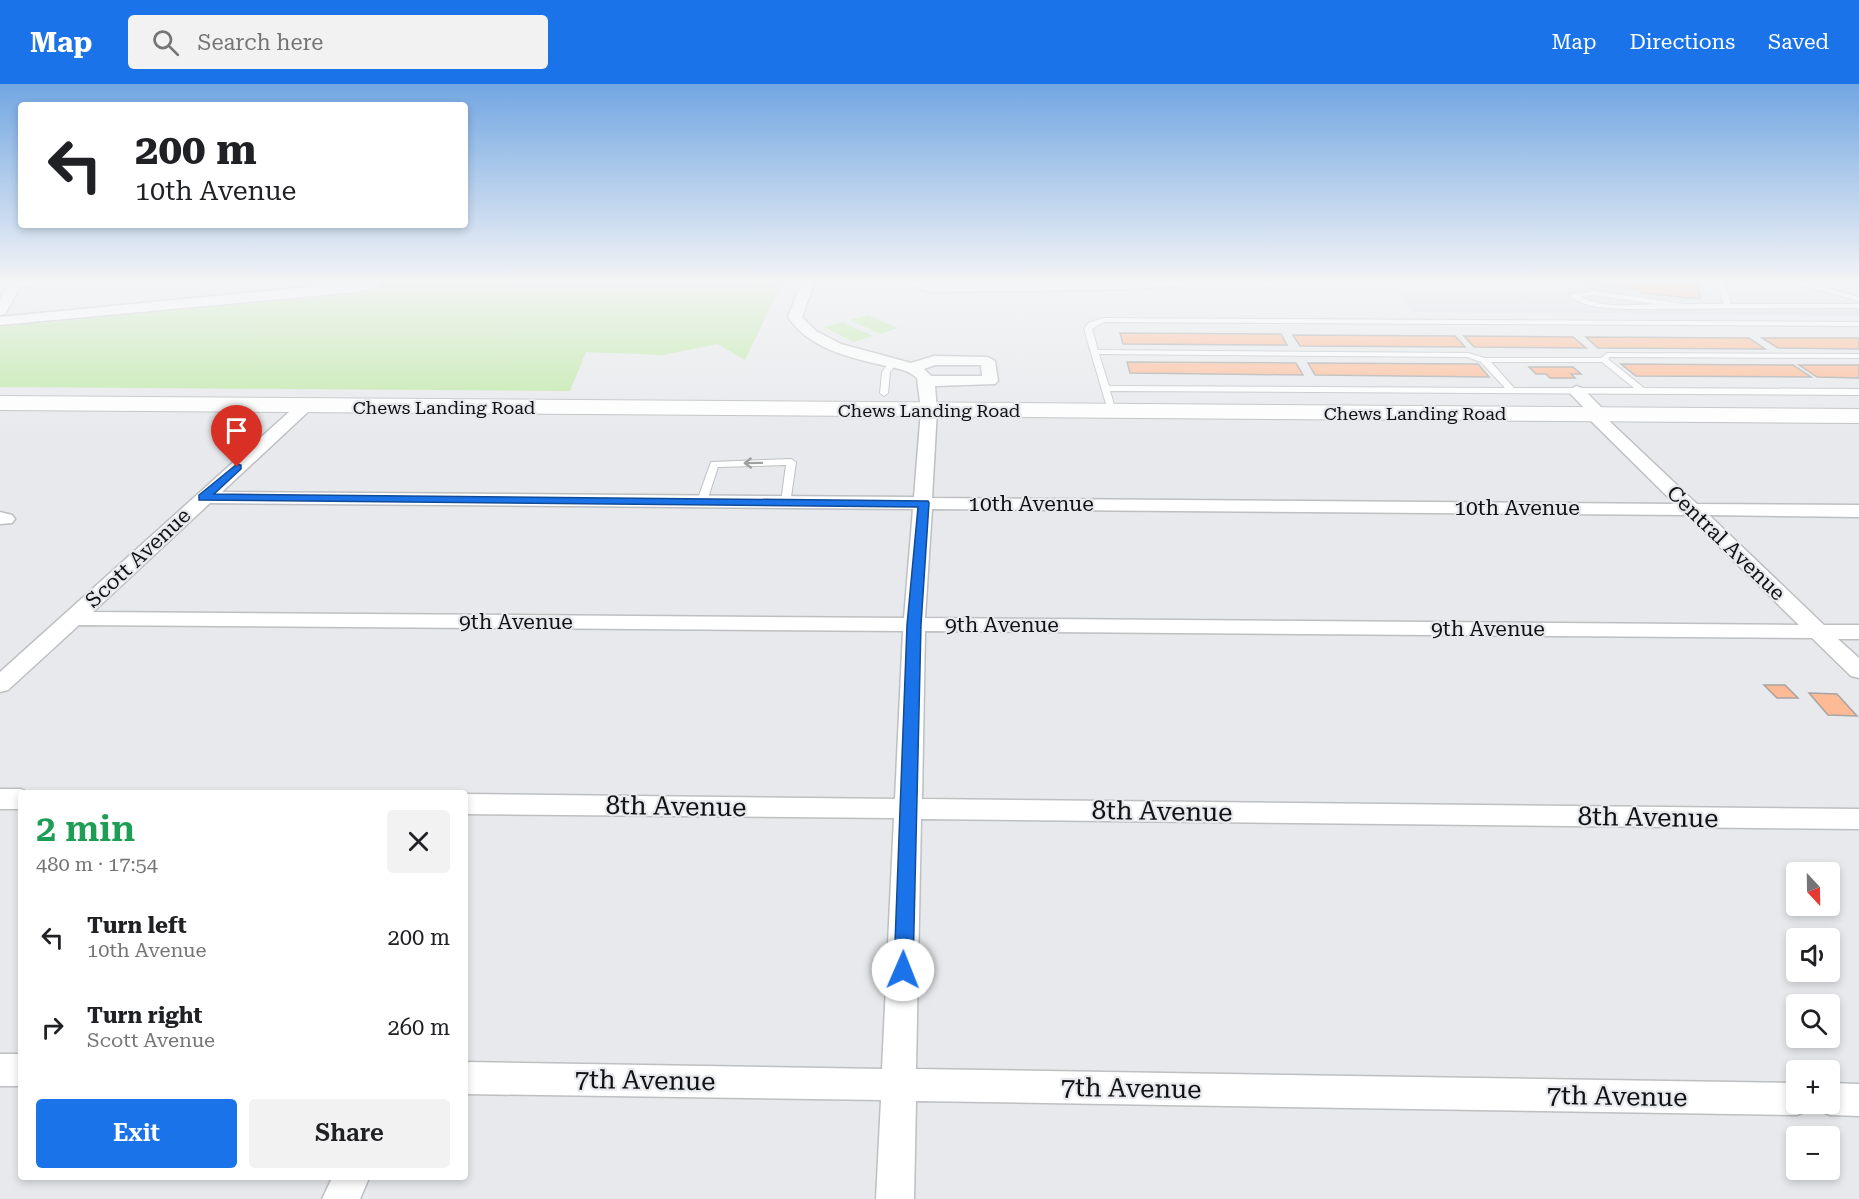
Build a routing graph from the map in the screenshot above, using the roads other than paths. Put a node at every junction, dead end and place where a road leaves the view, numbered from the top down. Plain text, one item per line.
1 (810, 333) edge
2 (1089, 333) edge
3 (1095, 352) junction
4 (1859, 357) edge
5 (1484, 360) junction
6 (1604, 360) junction
7 (893, 363) junction
8 (911, 368) junction
9 (926, 381) junction
10 (1512, 390) junction
11 (1576, 391) junction
12 (1642, 391) junction
13 (1859, 392) edge
14 (884, 393) dead end
15 (1109, 399) junction
16 (2, 404) edge
17 (304, 407) junction
18 (929, 410) junction
19 (1596, 414) junction
20 (1859, 416) edge
21 (203, 497) junction
22 (702, 501) junction
23 (786, 502) junction
24 (924, 503) junction
25 (1692, 510) junction
26 (1859, 511) edge
27 (73, 618) junction
28 (914, 625) junction
29 (1817, 632) junction
30 (1859, 632) edge
31 (1859, 671) edge
32 (0, 685) edge
33 (0, 799) edge
34 (18, 799) edge
35 (468, 804) edge
36 (907, 808) junction
37 (1859, 819) edge
38 (0, 1070) edge
39 (18, 1070) edge
40 (468, 1078) edge
41 (900, 1084) junction
42 (1786, 1099) edge
43 (1840, 1099) edge
44 (1859, 1100) edge
45 (350, 1180) edge
46 (340, 1199) edge
47 (895, 1199) edge

1 - 7 street
2 - 3 lane
3 - 5 lane
3 - 15 lane
4 - 6 lane
5 - 6 lane
5 - 10 lane
6 - 12 lane
7 - 8 street
7 - 14 lane
8 - 9 street
8 - 9 street
9 - 18 street
10 - 11 lane
10 - 15 lane
11 - 12 lane
11 - 19 street, Central Avenue
12 - 13 lane
15 - 18 street, Chews Landing Road
15 - 19 street, Chews Landing Road
16 - 17 street, Chews Landing Road
17 - 18 street, Chews Landing Road
17 - 21 street, Scott Avenue
18 - 24 street
19 - 20 street, Chews Landing Road
19 - 25 street, Central Avenue
21 - 22 street, 10th Avenue
21 - 27 street, Scott Avenue
22 - 23 street, 10th Avenue
23 -> 22 lane
23 - 24 street, 10th Avenue
24 - 25 street, 10th Avenue
24 - 28 street
25 - 26 street, 10th Avenue
25 - 29 street, Central Avenue
27 - 28 street, 9th Avenue
27 - 32 street, Scott Avenue
28 - 29 street, 9th Avenue
28 - 36 street
29 - 30 street, 9th Avenue
29 - 31 street, Central Avenue
33 - 34 street
35 - 36 street, 8th Avenue
36 - 37 street, 8th Avenue
36 - 41 street
38 - 39 street
40 - 41 street, 7th Avenue
41 - 42 street, 7th Avenue
41 - 47 street
43 - 44 street
45 - 46 street

